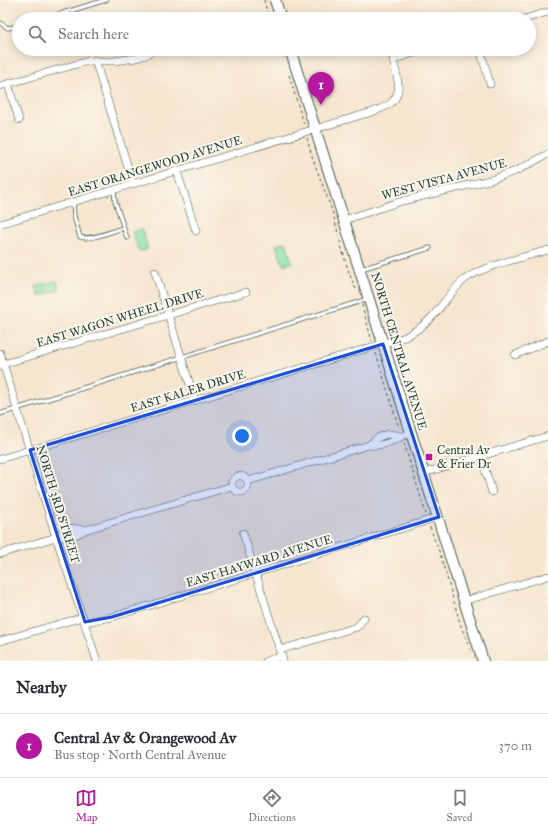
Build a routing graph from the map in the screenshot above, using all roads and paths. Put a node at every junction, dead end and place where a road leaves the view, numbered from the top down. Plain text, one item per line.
1 (106, 0) edge
2 (264, 0) edge
3 (276, 0) edge
4 (66, 12) edge
5 (268, 12) edge
6 (279, 12) edge
7 (548, 12) edge
8 (536, 16) edge
9 (0, 23) edge
10 (12, 27) edge
11 (143, 56) edge
12 (283, 56) edge
13 (292, 56) edge
14 (405, 56) edge
15 (482, 56) edge
16 (95, 60) junction
17 (285, 62) dead end
18 (289, 75) dead end
19 (8, 84) junction
20 (490, 84) dead end
21 (0, 86) edge
22 (19, 120) dead end
23 (311, 131) junction
24 (548, 154) edge
25 (177, 171) junction
26 (133, 184) junction
27 (114, 190) junction
28 (73, 202) junction
29 (344, 220) junction
30 (0, 224) edge
31 (123, 228) junction
32 (196, 231) dead end
33 (127, 238) dead end
34 (430, 248) dead end
35 (548, 250) edge
36 (360, 269) junction
37 (155, 272) dead end
38 (246, 292) dead end
39 (365, 300) junction
40 (169, 315) junction
41 (548, 341) edge
42 (378, 346) junction
43 (0, 353) edge
44 (515, 355) dead end
45 (182, 357) junction
46 (2, 365) edge
47 (196, 400) junction
48 (17, 408) junction
49 (0, 414) edge
50 (406, 434) junction
51 (548, 436) edge
52 (30, 450) junction
53 (482, 456) junction
54 (0, 459) edge
55 (424, 473) junction
56 (248, 481) junction
57 (232, 486) junction
58 (492, 492) dead end
59 (438, 517) junction
60 (428, 520) junction
61 (243, 533) dead end
62 (56, 537) junction
63 (0, 554) edge
64 (255, 573) junction
65 (548, 576) edge
66 (464, 601) junction
67 (364, 618) dead end
68 (84, 619) junction
69 (0, 642) edge
70 (472, 654) dead end
71 (281, 656) edge
72 (97, 661) edge
73 (266, 661) edge
74 (483, 661) edge

1 - 4 lane
2 - 5 path
3 - 6 main road
7 - 8 street
9 - 10 lane
11 - 16 street
12 - 17 path
13 - 23 main road, NORTH CENTRAL AVENUE
14 - 23 street, EAST ORANGEWOOD AVENUE
15 - 20 street
16 - 19 street
16 - 26 street
18 - 23 path
19 - 21 street
19 - 22 street
23 - 25 street, EAST ORANGEWOOD AVENUE
23 - 29 main road, NORTH CENTRAL AVENUE
23 - 39 path
24 - 29 street, WEST VISTA AVENUE
25 - 26 street, EAST ORANGEWOOD AVENUE
25 - 32 street
26 - 27 street, EAST ORANGEWOOD AVENUE
27 - 28 street, EAST ORANGEWOOD AVENUE
27 - 31 lane
28 - 30 street, EAST ORANGEWOOD AVENUE
28 - 31 lane
29 - 36 main road, NORTH CENTRAL AVENUE
31 - 33 lane
34 - 36 lane
35 - 42 street, EAST KALER DRIVE
36 - 39 main road, NORTH CENTRAL AVENUE
37 - 40 street
38 - 40 street, EAST WAGON WHEEL DRIVE
39 - 42 main road, NORTH CENTRAL AVENUE
39 - 42 path
39 - 45 lane
40 - 45 street
40 - 46 street, EAST WAGON WHEEL DRIVE
41 - 44 street
42 - 47 street, EAST KALER DRIVE
42 - 50 main road, NORTH CENTRAL AVENUE
42 - 50 path
43 - 46 street, NORTH 3RD STREET
45 - 47 street
45 - 48 lane
46 - 48 street, NORTH 3RD STREET
47 - 52 street, EAST KALER DRIVE
48 - 49 lane
48 - 52 street, NORTH 3RD STREET
50 - 55 main road, NORTH CENTRAL AVENUE
50 - 56 street
50 - 60 path
51 - 53 street
52 - 54 street, EAST KALER DRIVE
52 - 62 street, NORTH 3RD STREET
53 - 55 street
53 - 58 street
55 - 59 main road, NORTH CENTRAL AVENUE
56 - 57 street
56 - 57 street
57 - 62 street
59 - 60 street, EAST HAYWARD AVENUE
59 - 66 main road, NORTH CENTRAL AVENUE
60 - 64 street, EAST HAYWARD AVENUE
60 - 70 path
61 - 64 street
62 - 63 street
62 - 68 street, NORTH 3RD STREET
64 - 68 street, EAST HAYWARD AVENUE
64 - 71 street
65 - 66 street
66 - 74 main road, NORTH CENTRAL AVENUE
67 - 71 street
68 - 69 street, EAST HAYWARD AVENUE
68 - 72 street, NORTH 3RD STREET
71 - 73 street

